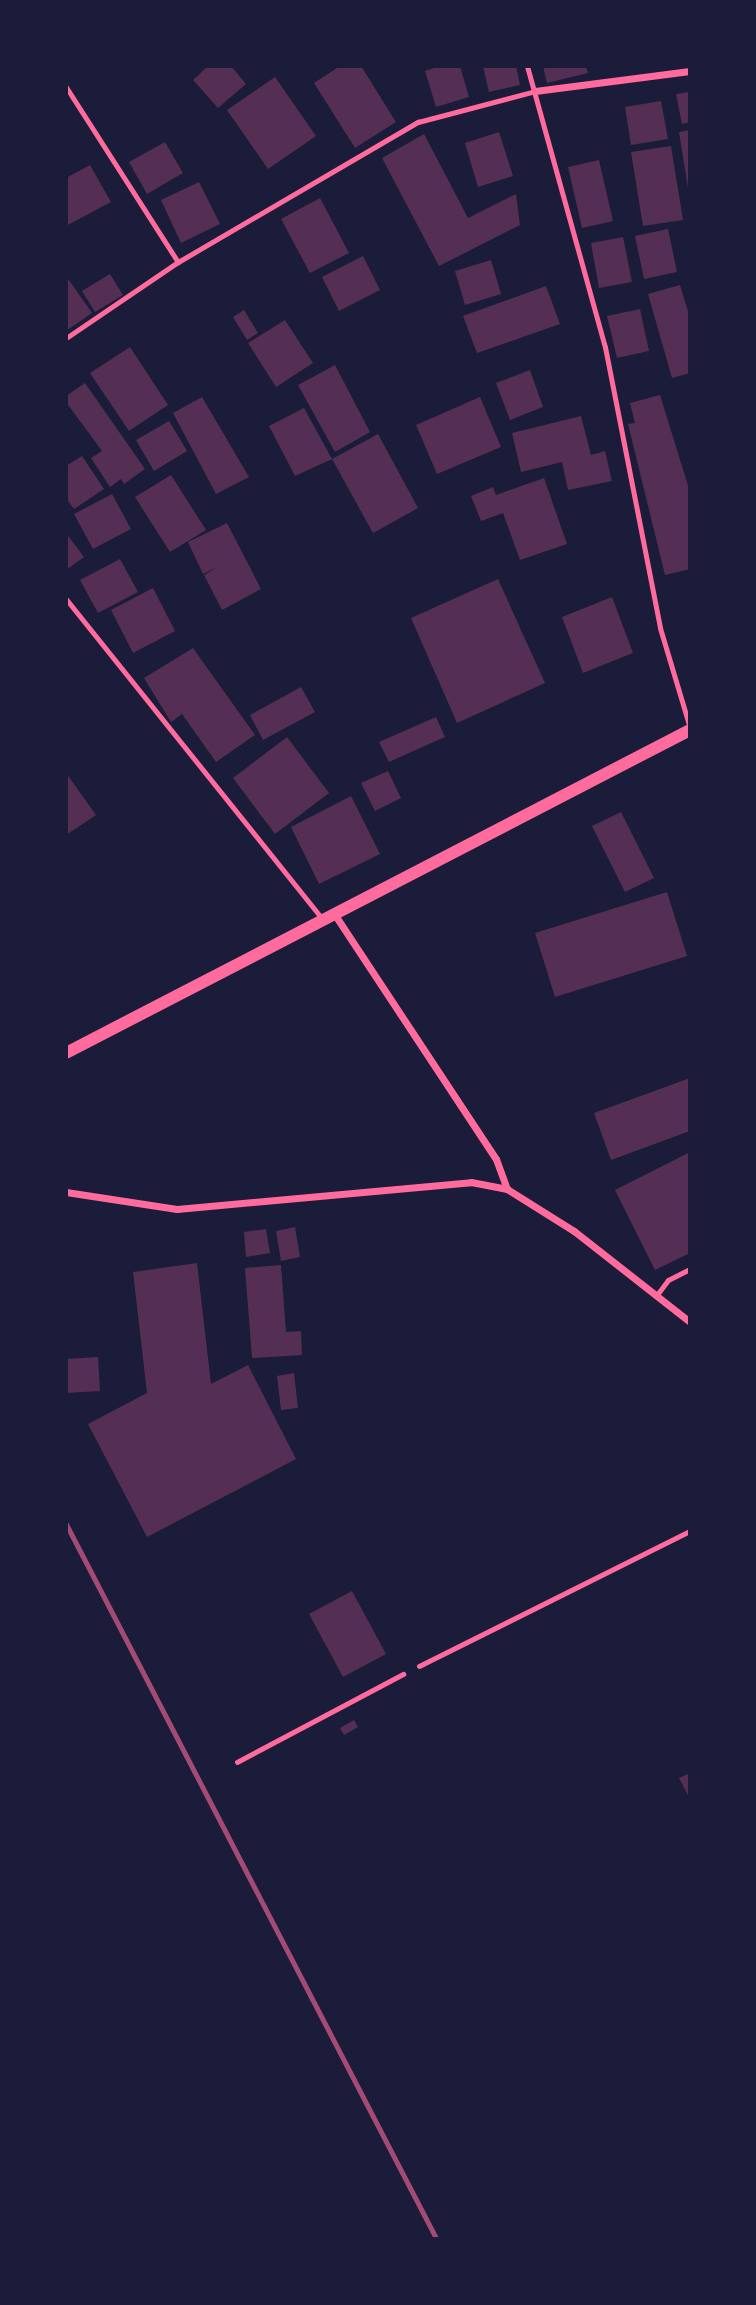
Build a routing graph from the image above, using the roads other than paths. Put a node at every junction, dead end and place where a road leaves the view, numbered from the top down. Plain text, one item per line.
1 (527, 66) edge
2 (690, 71) edge
3 (66, 87) edge
4 (535, 91) junction
5 (178, 262) junction
6 (66, 338) edge
7 (66, 599) edge
8 (690, 729) edge
9 (329, 918) junction
10 (66, 1053) edge
11 (507, 1189) junction
12 (66, 1192) edge
13 (690, 1269) edge
14 (656, 1296) junction
15 (690, 1322) edge
16 (690, 1531) edge
17 (419, 1666) road end

1 - 4 lane
2 - 4 street
3 - 5 lane
4 - 5 lane
4 - 8 lane
5 - 6 lane
7 - 9 lane
8 - 9 street
9 - 10 street
9 - 11 street
11 - 12 street
11 - 14 street
13 - 14 lane
14 - 15 street
16 - 17 lane

